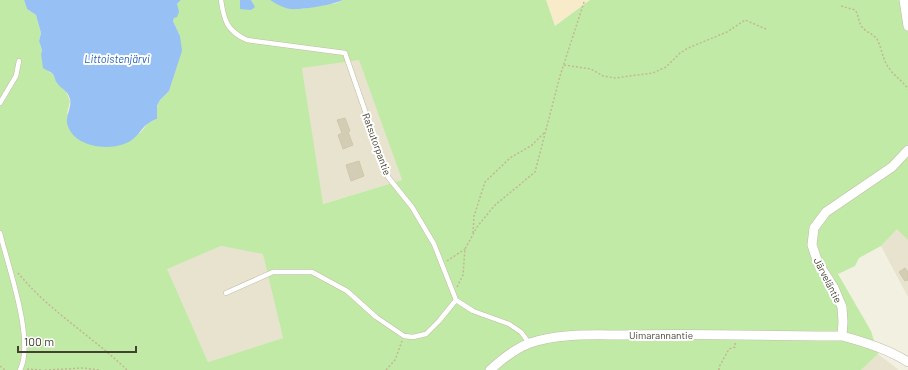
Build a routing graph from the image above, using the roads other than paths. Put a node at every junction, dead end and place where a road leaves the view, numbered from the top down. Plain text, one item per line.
1 (221, 0) edge
2 (904, 0) edge
3 (908, 26) edge
4 (19, 61) dead end
5 (0, 103) edge
6 (908, 150) edge
7 (0, 234) edge
8 (226, 293) dead end
9 (456, 300) junction
10 (842, 336) junction
11 (529, 343) junction
12 (908, 362) edge
13 (21, 369) edge
14 (490, 370) edge

1 - 9 lane, Ratsutorpantie
2 - 3 street
4 - 5 lane
6 - 10 street, Järveläntie
7 - 13 lane
8 - 9 lane
9 - 11 lane
10 - 11 street, Uimarannantie
10 - 12 street
11 - 14 street, Uimarannantie

